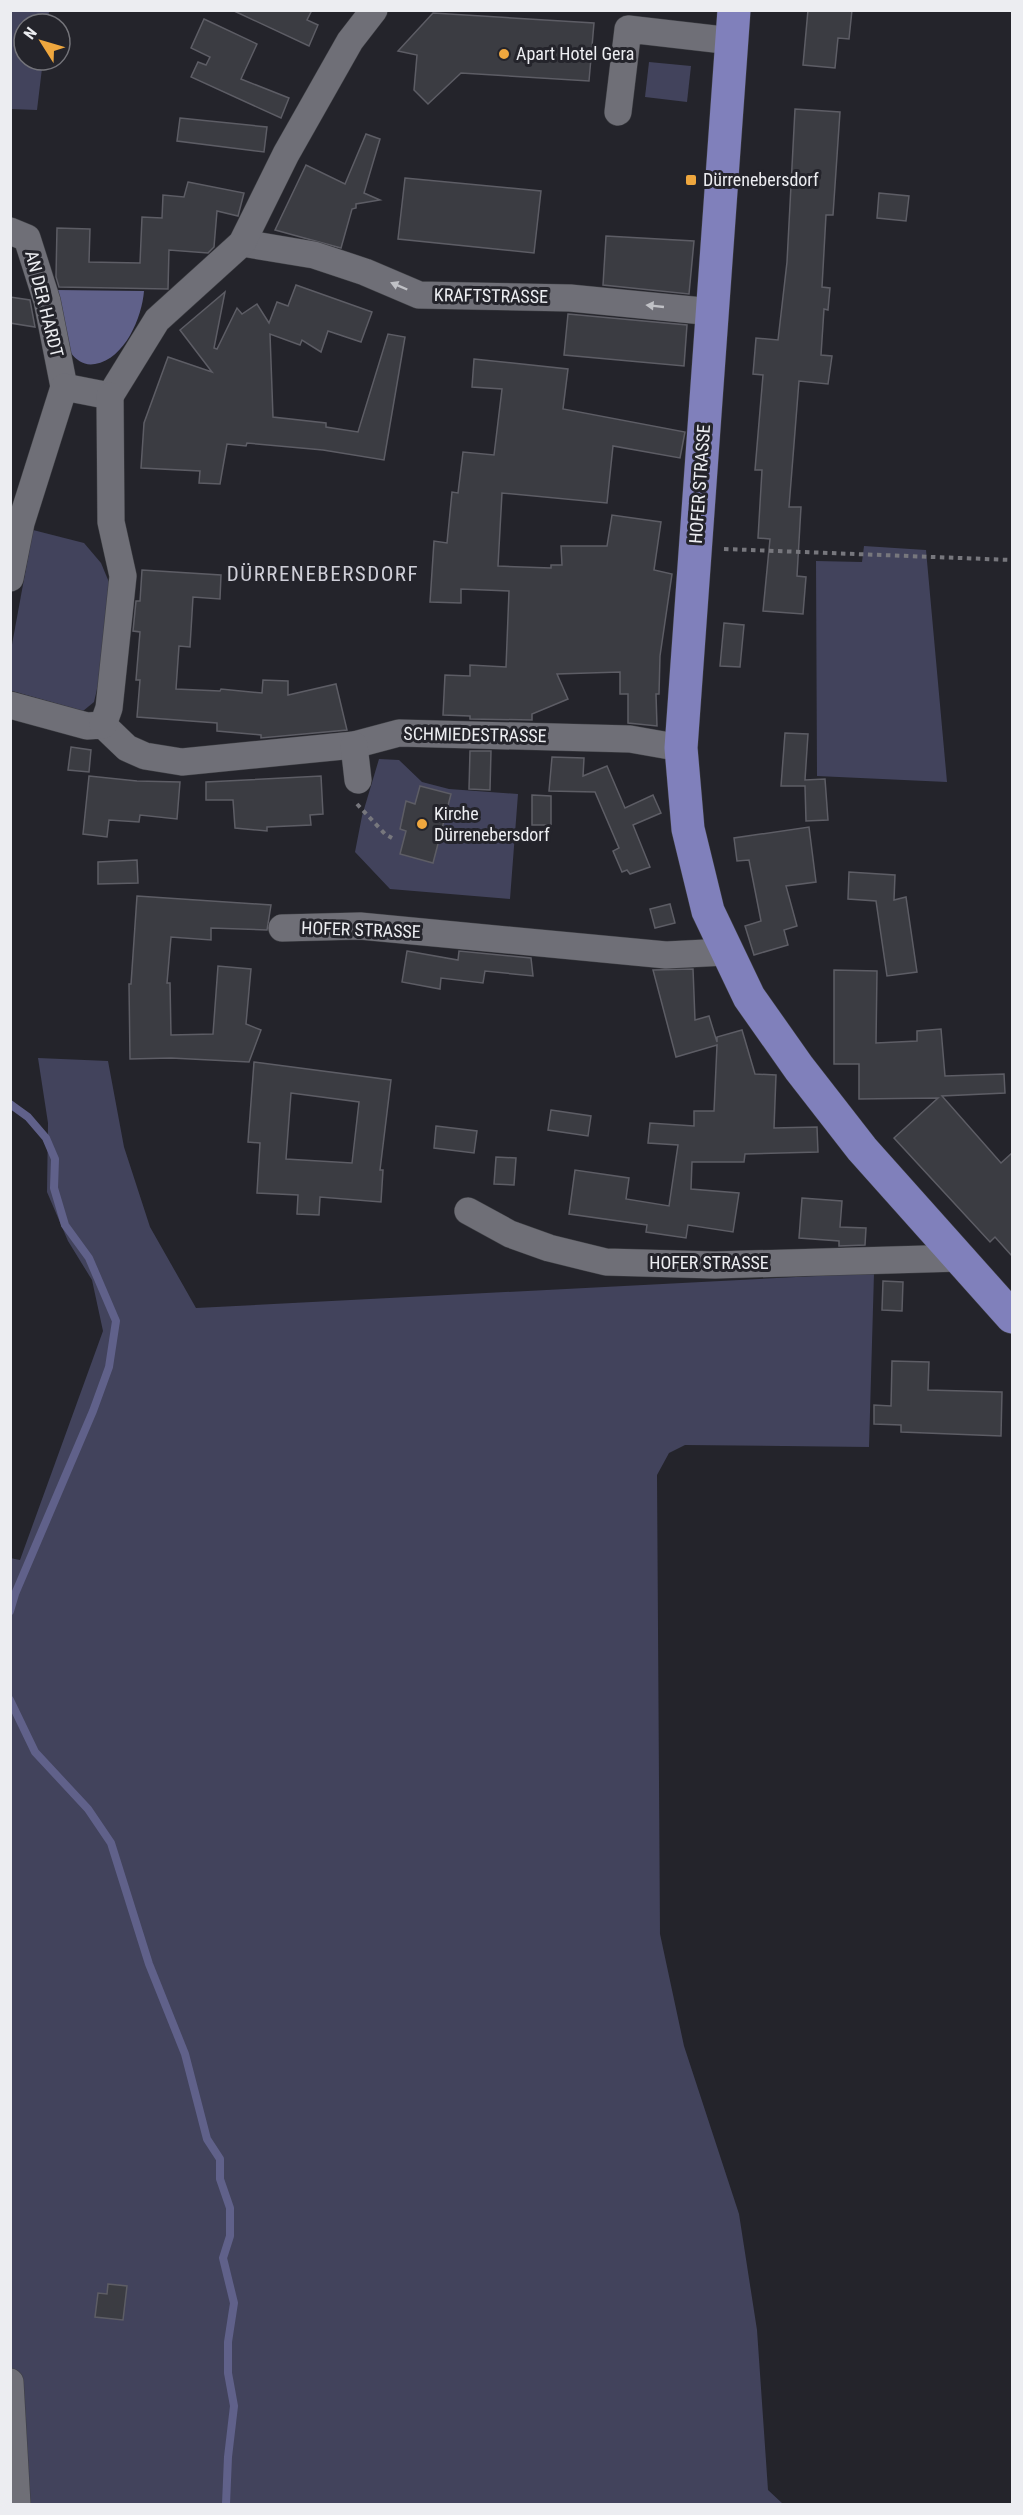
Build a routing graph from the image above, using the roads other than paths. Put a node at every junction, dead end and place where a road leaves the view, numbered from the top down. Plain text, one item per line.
1 (374, 10) edge
2 (733, 26) edge
3 (618, 112) dead end
4 (10, 231) edge
5 (242, 243) junction
6 (713, 312) junction
7 (64, 387) junction
8 (110, 396) junction
9 (10, 578) edge
10 (10, 705) edge
11 (103, 725) junction
12 (354, 745) junction
13 (681, 748) junction
14 (358, 780) road end
15 (282, 928) dead end
16 (726, 952) junction
17 (468, 1211) dead end
18 (960, 1258) junction
19 (1012, 1317) edge
20 (10, 2382) edge
21 (18, 2505) edge

1 - 5 street
2 - 3 street
2 - 6 main road, HOFER STRASSE
4 - 7 street, AN DER HARDT
6 -> 5 street, KRAFTSTRASSE
5 - 8 street
6 - 13 main road, HOFER STRASSE
7 - 8 street
7 - 9 street
8 - 11 street
10 - 11 street
11 - 12 street, SCHMIEDESTRASSE
12 - 13 street, SCHMIEDESTRASSE
12 - 14 street
13 - 16 main road, HOFER STRASSE
15 - 16 street, HOFER STRASSE
16 - 18 main road, HOFER STRASSE
17 - 18 street, HOFER STRASSE
18 - 19 main road, HOFER STRASSE
20 - 21 street

